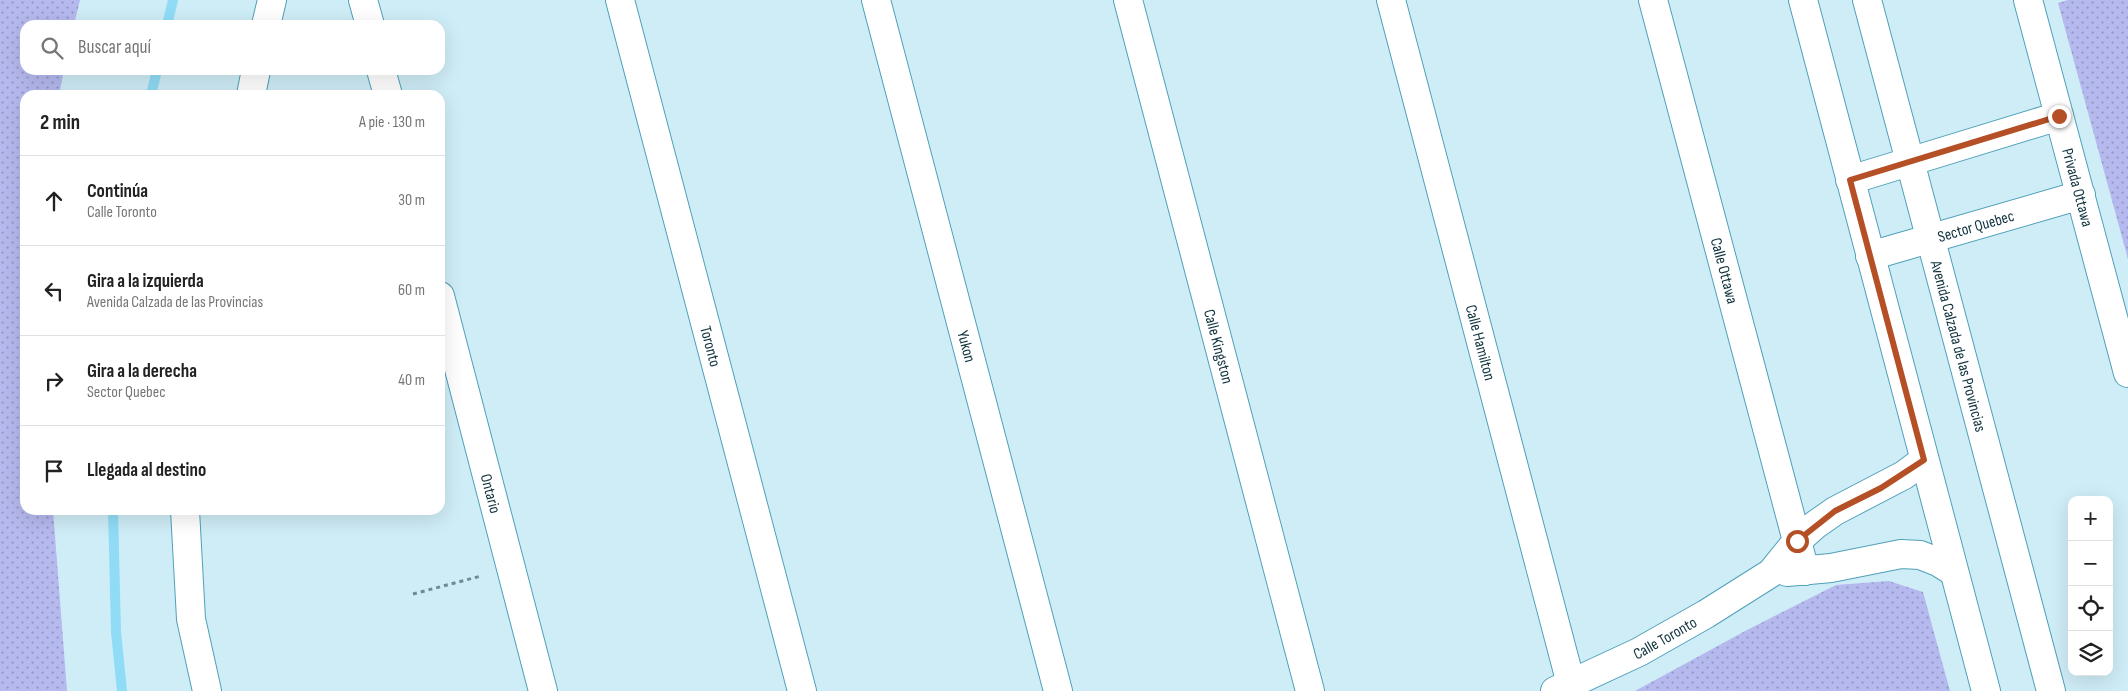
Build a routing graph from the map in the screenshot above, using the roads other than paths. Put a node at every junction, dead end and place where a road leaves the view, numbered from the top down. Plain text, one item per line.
1 (272, 0) edge
2 (363, 0) edge
3 (620, 0) edge
4 (876, 0) edge
5 (1128, 0) edge
6 (1391, 0) edge
7 (1653, 0) edge
8 (1803, 0) edge
9 (1867, 0) edge
10 (2028, 0) edge
11 (267, 20) edge
12 (369, 20) edge
13 (255, 75) edge
14 (382, 75) edge
15 (251, 90) edge
16 (387, 90) edge
17 (2059, 116) junction
18 (1909, 162) junction
19 (1850, 180) junction
20 (2081, 195) junction
21 (1930, 238) junction
22 (1870, 256) junction
23 (445, 315) edge
24 (2126, 356) edge
25 (1924, 460) junction
26 (185, 515) edge
27 (1797, 541) junction
28 (1805, 571) junction
29 (1954, 572) junction
30 (1770, 573) junction
31 (1562, 688) edge
32 (207, 691) edge
33 (543, 691) edge
34 (802, 691) edge
35 (1058, 691) edge
36 (1310, 691) edge
37 (1986, 691) edge
38 (2051, 691) edge

1 - 11 street
2 - 12 street
3 - 34 street, Toronto
4 - 35 street, Yukon
5 - 36 street, Calle Kingston
6 - 31 street, Calle Hamilton
7 - 27 street, Calle Ottawa
8 - 19 street
9 - 18 street, Avenida Calzada de las Provincias
10 - 17 street, Privada Ottawa
13 - 15 street
14 - 16 street
17 - 18 street
17 - 20 street, Privada Ottawa
18 - 19 street
18 - 21 street, Avenida Calzada de las Provincias
19 - 22 street
20 - 21 street, Sector Quebec
20 - 24 street, Privada Ottawa
21 - 22 street, Sector Quebec
21 - 38 street, Avenida Calzada de las Provincias
22 - 25 street
23 - 33 street, Ontario
25 - 27 street, Calle Toronto
25 - 29 street
26 - 32 street
27 - 28 street, Calle Ottawa
27 - 30 street, Calle Toronto
28 - 29 street, Calle Toronto
28 - 30 street, Calle Toronto
29 - 37 street
30 - 31 street, Calle Toronto

